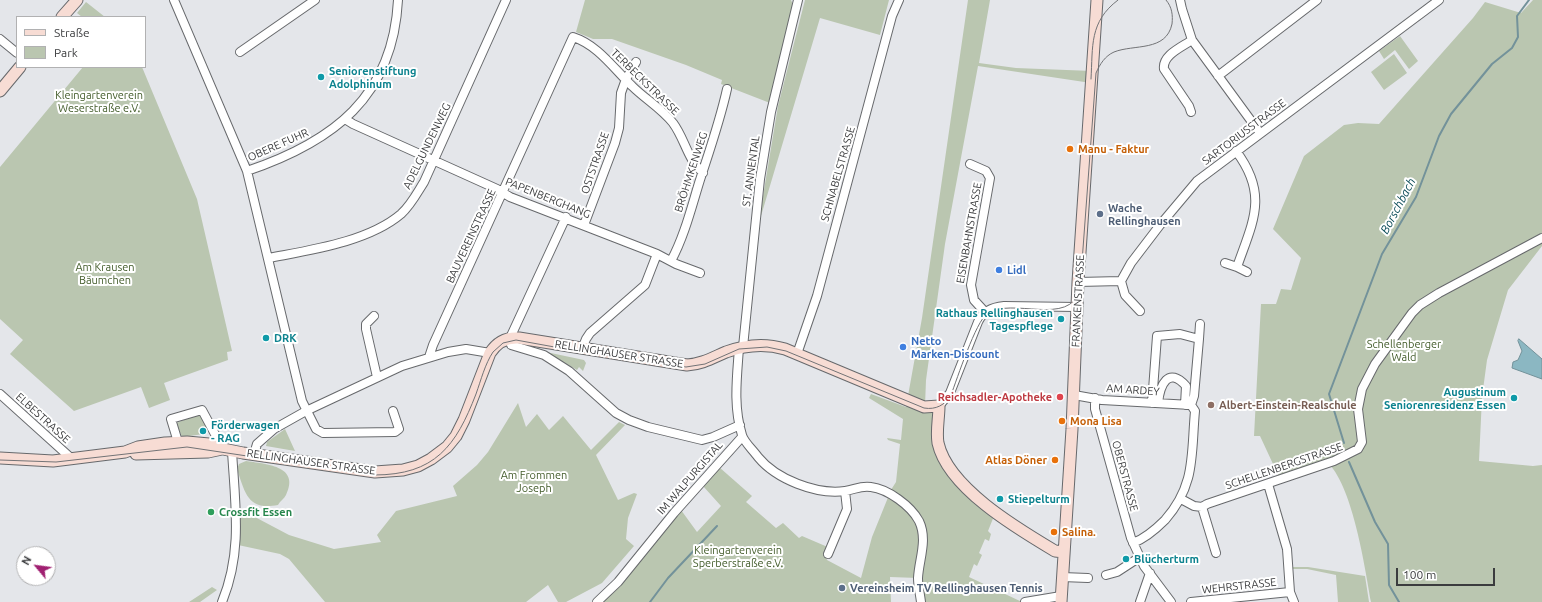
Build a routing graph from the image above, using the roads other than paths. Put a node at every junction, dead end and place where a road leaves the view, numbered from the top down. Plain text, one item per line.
1 (77, 0) edge
2 (174, 0) edge
3 (315, 0) edge
4 (398, 0) edge
5 (506, 0) edge
6 (798, 0) edge
7 (899, 0) edge
8 (1097, 0) edge
9 (1180, 0) edge
10 (1317, 0) edge
11 (1439, 0) edge
12 (63, 16) edge
13 (0, 38) edge
14 (573, 38) joint
15 (1192, 40) junction
16 (16, 52) edge
17 (240, 52) dead end
18 (636, 62) dead end
19 (19, 68) edge
20 (1218, 76) junction
21 (626, 79) junction
22 (727, 88) dead end
23 (0, 91) edge
24 (1191, 112) dead end
25 (345, 119) junction
26 (1260, 133) junction
27 (1236, 151) junction
28 (434, 160) junction
29 (970, 164) dead end
30 (247, 171) junction
31 (703, 172) junction
32 (503, 193) junction
33 (566, 217) junction
34 (584, 225) junction
35 (1542, 238) edge
36 (657, 254) junction
37 (269, 258) junction
38 (671, 261) junction
39 (1225, 263) dead end
40 (1237, 267) junction
41 (1247, 272) dead end
42 (700, 273) dead end
43 (1121, 281) junction
44 (1078, 282) junction
45 (1077, 307) junction
46 (1140, 311) dead end
47 (985, 312) junction
48 (374, 316) dead end
49 (1200, 324) dead end
50 (510, 338) junction
51 (1199, 339) junction
52 (741, 347) junction
53 (582, 349) junction
54 (490, 353) junction
55 (797, 354) junction
56 (429, 358) junction
57 (377, 377) junction
58 (0, 394) edge
59 (1074, 396) junction
60 (1095, 398) junction
61 (1155, 403) junction
62 (1188, 405) junction
63 (939, 406) junction
64 (393, 410) dead end
65 (306, 411) junction
66 (740, 425) junction
67 (742, 436) junction
68 (178, 442) junction
69 (227, 450) junction
70 (125, 452) junction
71 (254, 454) junction
72 (0, 458) edge
73 (72, 459) junction
74 (1268, 484) junction
75 (845, 492) junction
76 (1181, 498) junction
77 (1202, 508) junction
78 (1133, 543) junction
79 (1064, 552) junction
80 (1216, 553) dead end
81 (828, 554) dead end
82 (1140, 557) junction
83 (1150, 573) junction
84 (1106, 575) dead end
85 (1062, 577) junction
86 (1088, 578) dead end
87 (1290, 592) junction
88 (1061, 599) edge
89 (222, 602) edge
90 (598, 602) edge
91 (921, 602) edge
92 (1025, 602) edge
93 (1140, 602) edge
94 (1171, 602) edge
95 (1190, 602) edge
96 (1294, 602) edge

1 - 12 main road
2 - 30 street
3 - 17 street
4 - 25 street, OBERE FUHR
5 - 28 street, ADELGUNDENWEG
6 - 52 street, ST. ANNENTAL
7 - 55 street, SCHNABELSTRASSE
8 - 44 main road, FRANKENSTRASSE
9 - 15 street
10 - 20 street
11 - 26 street, SARTORIUSSTRASSE
13 - 16 street
14 - 21 street, TERBECKSTRASSE
14 - 32 street, BAUVEREINSTRASSE
15 - 20 street
15 - 24 street
18 - 21 street, OSTSTRASSE
19 - 23 main road
20 - 26 street
21 - 31 street, TERBECKSTRASSE
21 - 34 street, OSTSTRASSE
22 - 31 street, BRÖHMKENWEG
25 - 28 street, PAPENBERGHANG
25 - 30 street, OBERE FUHR
26 - 27 street, SARTORIUSSTRASSE
27 - 40 street
27 - 43 street, SARTORIUSSTRASSE
28 - 32 street, PAPENBERGHANG
28 - 37 street, ADELGUNDENWEG
29 - 47 street, EISENBAHNSTRASSE
30 - 37 street
31 - 38 street, BRÖHMKENWEG
32 - 33 street, PAPENBERGHANG
32 - 56 street, BAUVEREINSTRASSE
33 - 34 street, PAPENBERGHANG
33 - 50 street
34 - 36 street, PAPENBERGHANG
35 - 74 street, SCHELLENBERGSTRASSE
36 - 38 street, PAPENBERGHANG
36 - 53 street
37 - 65 street
38 - 42 street, PAPENBERGHANG
39 - 40 street
40 - 41 street
43 - 44 street
43 - 46 street
44 - 45 main road, FRANKENSTRASSE
45 - 47 street
45 - 59 main road, FRANKENSTRASSE
47 - 63 street
48 - 57 street
49 - 51 street
50 - 53 main road, RELLINGHAUSER STRASSE
50 - 54 main road, RELLINGHAUSER STRASSE
50 - 66 street
51 - 61 street
51 - 62 street
52 - 53 main road, RELLINGHAUSER STRASSE
52 - 55 main road, RELLINGHAUSER STRASSE
52 - 66 street
54 - 56 street
54 - 71 main road, RELLINGHAUSER STRASSE
55 - 63 main road, RELLINGHAUSER STRASSE
56 - 57 street
57 - 65 street
58 - 73 street, ELBESTRASSE
59 - 60 street, AM ARDEY
59 - 79 main road, FRANKENSTRASSE
60 - 61 street, AM ARDEY
60 - 78 street, OBERSTRASSE
61 - 62 street, AM ARDEY
61 - 62 street
62 - 76 street
63 - 79 main road
64 - 65 street
65 - 71 street
66 - 67 street
67 - 75 street
67 - 90 street, IM WALPURGISTAL
68 - 69 main road, RELLINGHAUSER STRASSE
68 - 69 street
68 - 70 main road, RELLINGHAUSER STRASSE
69 - 70 main road, RELLINGHAUSER STRASSE
69 - 71 main road, RELLINGHAUSER STRASSE
69 - 89 street
70 - 73 main road, RELLINGHAUSER STRASSE
72 - 73 main road, RELLINGHAUSER STRASSE
74 - 77 street, SCHELLENBERGSTRASSE
74 - 87 street
75 - 81 street
75 - 91 street
76 - 77 street
76 - 78 street
77 - 80 street
78 - 82 street, OBERSTRASSE
79 - 85 main road, FRANKENSTRASSE
82 - 83 street, OBERSTRASSE
82 - 84 street
83 - 93 street
83 - 94 street, OBERSTRASSE
85 - 86 street
85 - 88 main road, FRANKENSTRASSE
87 - 95 street, WEHRSTRASSE
87 - 96 street
88 - 92 street

